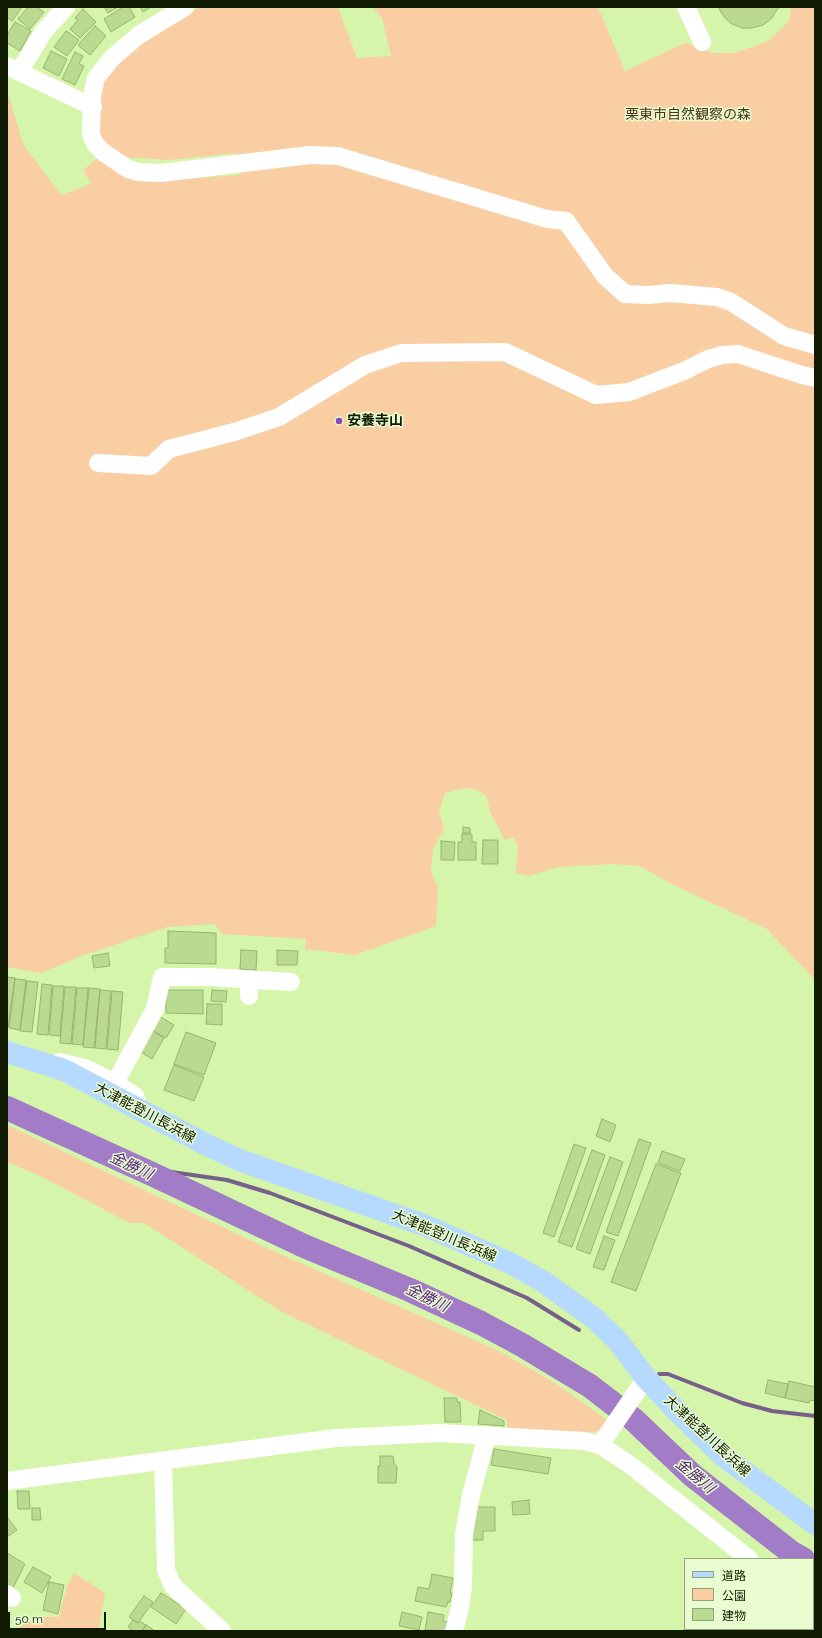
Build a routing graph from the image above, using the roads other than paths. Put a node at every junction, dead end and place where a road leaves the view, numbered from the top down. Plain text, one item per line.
1 (66, 7) edge
2 (185, 7) edge
3 (686, 7) edge
4 (702, 42) dead end
5 (13, 69) edge
6 (93, 107) junction
7 (815, 345) edge
8 (815, 378) edge
9 (98, 462) dead end
10 (291, 982) dead end
11 (7, 1052) edge
12 (43, 1062) junction
13 (115, 1083) junction
14 (140, 1110) junction
15 (644, 1381) junction
16 (487, 1435) junction
17 (604, 1440) junction
18 (163, 1461) junction
19 (7, 1481) edge
20 (815, 1524) edge
21 (748, 1558) edge
22 (222, 1631) edge
23 (454, 1631) edge

1 - 5 street
2 - 6 street
3 - 4 street
5 - 6 street
6 - 7 street
8 - 9 street
10 - 13 street
11 - 12 main road, 大津能登川長浜線
12 - 13 street
12 - 14 main road, 大津能登川長浜線
13 - 14 street
14 - 15 main road, 大津能登川長浜線
15 - 17 street
15 - 20 main road, 大津能登川長浜線
16 - 17 street
16 - 18 street
16 - 23 street
17 - 21 street
18 - 19 street
18 - 22 street

